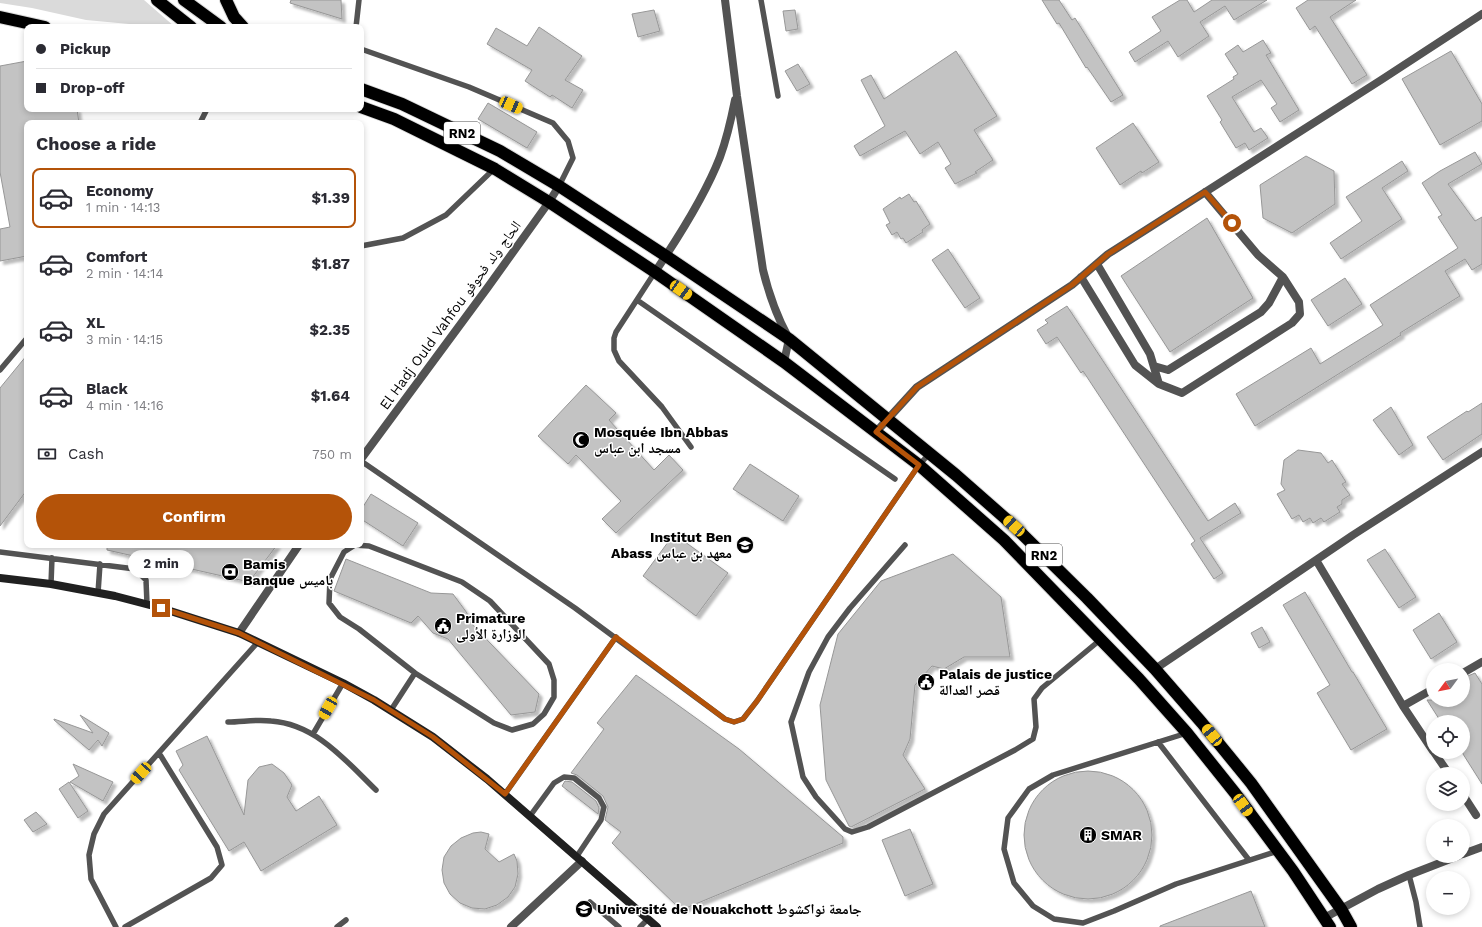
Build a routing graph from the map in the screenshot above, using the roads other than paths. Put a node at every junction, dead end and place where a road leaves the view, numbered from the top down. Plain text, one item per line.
1 (157, 0) edge
2 (184, 0) edge
3 (226, 0) edge
4 (359, 0) edge
5 (725, 0) edge
6 (761, 0) edge
7 (1482, 14) edge
8 (0, 17) edge
9 (32, 24) edge
10 (187, 24) edge
11 (217, 24) edge
12 (241, 24) edge
13 (356, 24) edge
14 (364, 50) edge
15 (364, 90) edge
16 (737, 96) junction
17 (778, 96) dead end
18 (364, 108) edge
19 (495, 169) junction
20 (559, 186) junction
21 (1205, 192) junction
22 (549, 202) junction
23 (364, 245) edge
24 (666, 256) junction
25 (1097, 264) junction
26 (655, 272) junction
27 (1081, 277) junction
28 (1283, 277) junction
29 (638, 300) junction
30 (789, 339) junction
31 (24, 342) edge
32 (784, 362) junction
33 (1154, 366) junction
34 (0, 370) edge
35 (1159, 384) junction
36 (888, 418) junction
37 (876, 432) junction
38 (690, 448) dead end
39 (1482, 452) edge
40 (364, 453) edge
41 (930, 453) junction
42 (364, 457) edge
43 (919, 465) junction
44 (895, 479) dead end
45 (904, 545) dead end
46 (364, 546) edge
47 (297, 548) edge
48 (350, 548) edge
49 (0, 552) edge
50 (52, 558) junction
51 (1316, 560) junction
52 (100, 564) junction
53 (0, 578) edge
54 (51, 584) junction
55 (98, 593) junction
56 (147, 604) junction
57 (239, 633) junction
58 (616, 637) junction
59 (1100, 640) junction
60 (258, 642) junction
61 (1482, 662) edge
62 (1155, 669) junction
63 (1470, 669) edge
64 (415, 673) junction
65 (342, 683) junction
66 (1426, 693) edge
67 (1403, 706) junction
68 (391, 710) junction
69 (228, 722) dead end
70 (1186, 733) junction
71 (313, 734) junction
72 (1426, 740) edge
73 (1158, 742) junction
74 (159, 753) junction
75 (376, 790) dead end
76 (505, 794) junction
77 (1470, 806) edge
78 (1476, 815) dead end
79 (530, 816) junction
80 (1482, 847) edge
81 (1278, 851) junction
82 (1470, 851) edge
83 (579, 859) junction
84 (1249, 860) junction
85 (1440, 863) edge
86 (1408, 876) junction
87 (590, 902) dead end
88 (1341, 909) junction
89 (648, 919) junction
90 (346, 920) dead end
91 (1327, 923) edge
92 (116, 927) edge
93 (125, 927) edge
94 (338, 927) edge
95 (511, 927) edge
96 (619, 927) edge
97 (640, 927) edge
98 (657, 927) edge
99 (1351, 927) edge
100 (1420, 927) edge

1 - 10 highway
2 - 11 highway
3 - 12 highway
4 - 13 lane
5 - 16 street
6 - 17 lane
7 - 21 street
8 - 9 highway
14 - 20 lane
15 - 20 highway, RN2
16 - 24 street
16 - 30 street
18 - 19 highway, RN2
19 - 22 highway, RN2
19 - 23 lane
20 - 22 street, El Hadj Ould Vahfou الحاج ولد فحوفو
20 - 24 highway, RN2
21 - 25 street
21 - 28 street
22 - 26 highway, RN2
22 - 40 street, El Hadj Ould Vahfou الحاج ولد فحوفو
24 - 26 street
24 - 30 highway, RN2
25 - 27 street
25 - 33 street
26 - 29 lane
26 - 32 highway, RN2
27 - 35 street
27 - 36 street
28 - 33 street
28 - 35 street
29 - 38 lane
29 - 44 lane
30 - 32 street
30 - 36 highway, RN2
31 - 34 lane
32 - 37 highway, RN2
33 - 35 street
36 - 37 street
36 - 41 highway, RN2
37 - 43 highway, RN2
39 - 51 street
41 - 43 lane
41 - 62 highway, RN2
42 - 58 lane
43 - 58 lane
43 - 59 highway, RN2
45 - 59 lane
46 - 64 lane
47 - 57 street
48 - 64 lane
49 - 50 lane
50 - 52 lane
50 - 54 lane
51 - 62 street
51 - 67 street
52 - 55 lane
52 - 56 lane
53 - 54 street
54 - 55 street
55 - 56 street
56 - 57 street
57 - 60 street
58 - 76 lane
59 - 70 highway, RN2
60 - 65 street
60 - 74 lane
61 - 63 street
62 - 88 highway, RN2
64 - 68 lane
65 - 68 street
65 - 71 lane
66 - 67 street
67 - 72 street
68 - 76 street
69 - 71 lane
70 - 73 lane
70 - 81 highway, RN2
71 - 75 lane
73 - 84 lane
73 - 84 lane
74 - 92 lane
74 - 93 lane
76 - 79 street
77 - 78 street
79 - 83 street
79 - 83 lane
80 - 82 street
81 - 84 lane
81 - 91 highway, RN2
83 - 89 street
83 - 95 street
85 - 86 street
86 - 88 street
86 - 100 lane
87 - 96 lane
88 - 91 street
88 - 99 highway, RN2
89 - 97 lane
89 - 98 street
90 - 94 lane

